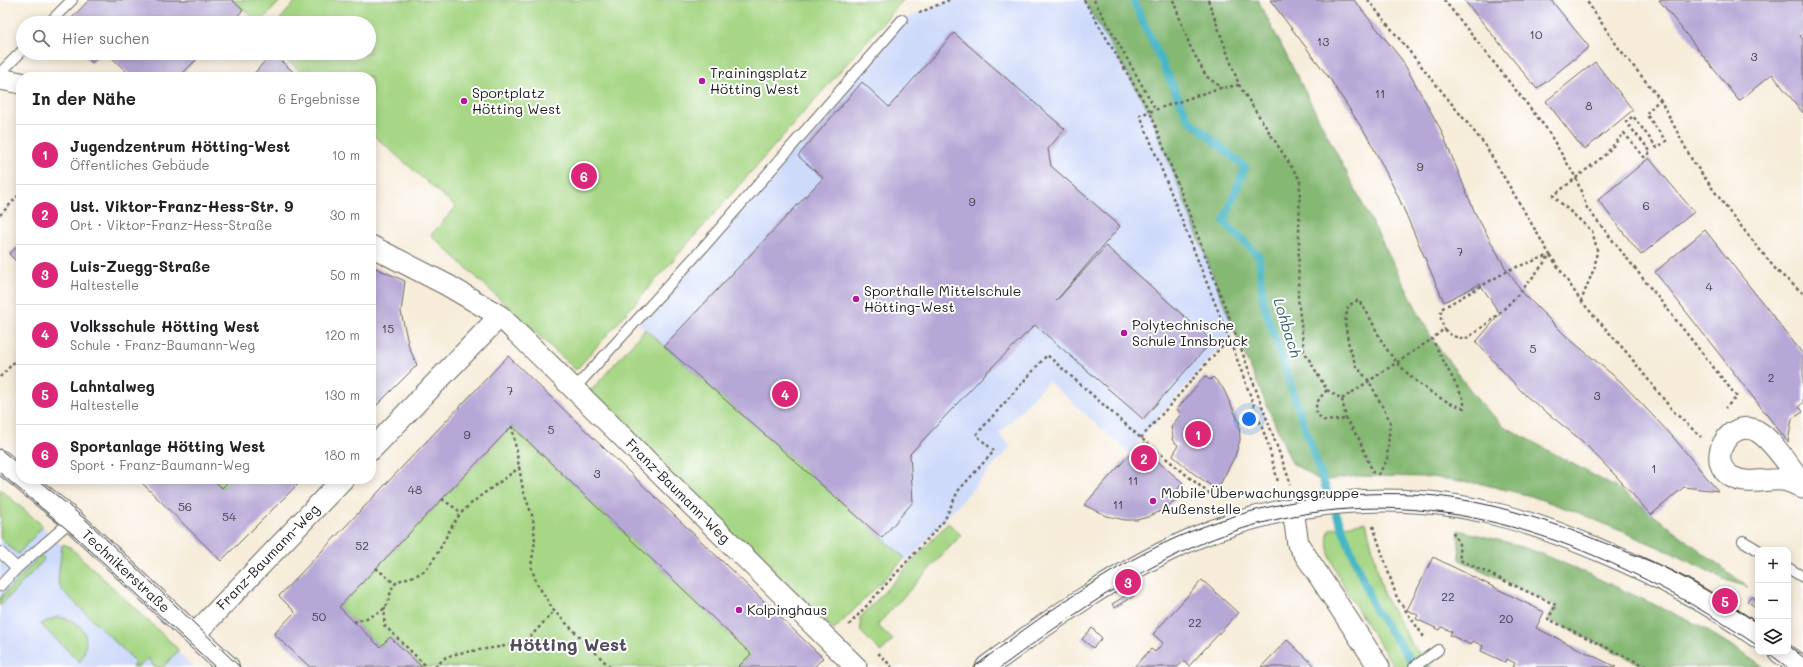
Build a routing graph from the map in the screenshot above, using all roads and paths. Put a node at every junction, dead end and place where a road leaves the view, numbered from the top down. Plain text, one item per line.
1 (72, 0) edge
2 (949, 0) edge
3 (1084, 0) edge
4 (1094, 0) edge
5 (1173, 0) edge
6 (1208, 0) edge
7 (1368, 0) edge
8 (1444, 0) edge
9 (1586, 0) edge
10 (56, 16) edge
11 (902, 20) joint
12 (16, 57) edge
13 (0, 73) edge
14 (0, 79) edge
15 (16, 82) edge
16 (1239, 85) junction
17 (1222, 88) junction
18 (1660, 99) junction
19 (1156, 110) junction
20 (1150, 112) junction
21 (1576, 178) junction
22 (16, 198) edge
23 (0, 214) edge
24 (376, 249) edge
25 (1550, 255) junction
26 (1803, 293) edge
27 (1581, 301) junction
28 (500, 316) junction
29 (1444, 329) junction
30 (1229, 338) junction
31 (1432, 339) junction
32 (16, 360) edge
33 (1398, 362) junction
34 (0, 377) edge
35 (1369, 381) junction
36 (574, 389) junction
37 (1327, 390) junction
38 (1737, 397) dead end
39 (1342, 399) junction
40 (1346, 419) junction
41 (512, 426) dead end
42 (1141, 438) junction
43 (376, 445) edge
44 (1720, 449) junction
45 (0, 461) edge
46 (520, 467) junction
47 (16, 475) edge
48 (1278, 482) dead end
49 (27, 484) edge
50 (338, 484) edge
51 (1803, 484) edge
52 (1803, 488) edge
53 (442, 499) dead end
54 (1216, 499) dead end
55 (1292, 510) junction
56 (1366, 510) junction
57 (462, 512) junction
58 (72, 520) junction
59 (1450, 526) dead end
60 (1743, 540) dead end
61 (1755, 548) edge
62 (0, 552) edge
63 (17, 568) junction
64 (376, 568) dead end
65 (1791, 570) edge
66 (1803, 577) edge
67 (394, 584) junction
68 (0, 586) edge
69 (385, 606) junction
70 (554, 611) junction
71 (354, 622) dead end
72 (1755, 634) edge
73 (194, 635) junction
74 (833, 644) junction
75 (1437, 651) joint
76 (1784, 655) edge
77 (228, 667) edge
78 (427, 667) edge
79 (436, 667) edge
80 (610, 667) edge
81 (856, 667) edge
82 (987, 667) edge
83 (1379, 667) edge
84 (1414, 667) edge
85 (1647, 667) edge
86 (1801, 667) edge

1 - 10 lane
2 - 11 path
3 - 20 path
4 - 19 path
5 - 17 path
6 - 16 path
7 - 25 path
8 - 21 path
9 - 18 path
11 - 36 lane
12 - 13 lane
14 - 15 street
16 - 17 path
16 - 37 path
17 - 19 path
18 - 21 path
18 - 26 path
19 - 20 path
20 - 30 path
20 - 55 path
21 - 27 path
21 - 38 path
22 - 23 path
24 - 28 street, Franz-Baumann-Weg
25 - 27 path
25 - 29 path
25 - 29 path
27 - 44 path
28 - 36 street, Franz-Baumann-Weg
28 - 43 street
29 - 31 path
30 - 42 path
30 - 48 path
31 - 33 path
31 - 33 path
32 - 34 path
33 - 35 path
33 - 35 path
35 - 39 path
35 - 40 path
36 - 74 street, Franz-Baumann-Weg
37 - 39 path
37 - 40 path
39 - 40 path
41 - 46 path
42 - 54 path
42 - 74 path
44 - 51 street
44 - 52 street
45 - 47 street, Technikerstraße
46 - 57 path
46 - 70 path
49 - 58 street, Technikerstraße
50 - 73 street, Franz-Baumann-Weg
53 - 57 path
55 - 56 street
55 - 82 street
55 - 83 street
56 - 72 street
56 - 75 path
57 - 67 path
58 - 63 lane
58 - 73 street, Technikerstraße
59 - 85 path
60 - 61 lane
62 - 63 lane
63 - 68 lane
64 - 67 path
65 - 66 lane
67 - 69 path
69 - 71 path
69 - 78 path
70 - 79 path
70 - 80 path
73 - 77 street, Technikerstraße
74 - 81 street, Franz-Baumann-Weg
75 - 84 lane
76 - 86 street

